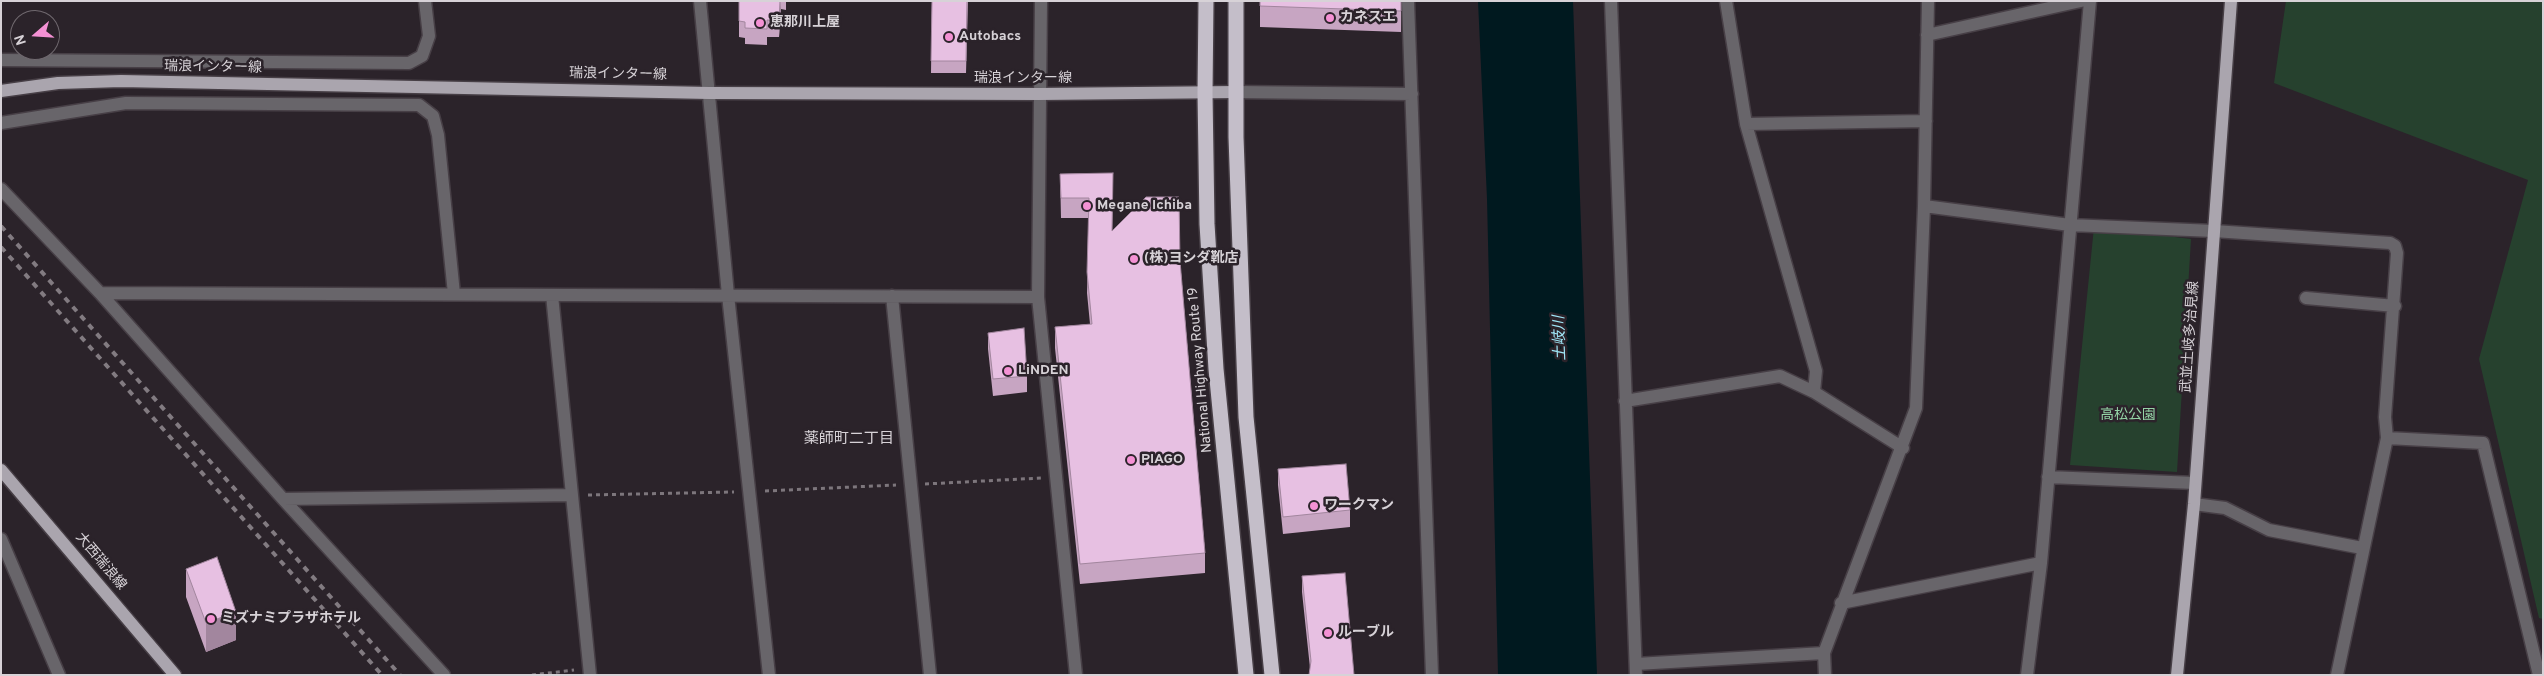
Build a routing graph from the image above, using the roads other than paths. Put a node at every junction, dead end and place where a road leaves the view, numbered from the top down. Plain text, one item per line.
1 (425, 1) edge
2 (700, 1) edge
3 (1041, 1) edge
4 (1206, 1) edge
5 (1236, 1) edge
6 (1408, 1) edge
7 (1611, 1) edge
8 (1726, 1) edge
9 (1928, 1) edge
10 (2081, 1) edge
11 (2090, 1) edge
12 (2231, 1) edge
13 (1927, 35) junction
14 (1, 60) edge
15 (1, 91) edge
16 (709, 92) junction
17 (1236, 92) junction
18 (1205, 93) junction
19 (1040, 94) junction
20 (1412, 94) junction
21 (1926, 121) junction
22 (1, 123) edge
23 (1746, 124) junction
24 (1, 189) edge
25 (1924, 206) junction
26 (2070, 225) junction
27 (2214, 231) junction
28 (100, 293) junction
29 (454, 294) junction
30 (552, 294) junction
31 (728, 295) junction
32 (892, 296) junction
33 (1038, 297) junction
34 (2306, 298) dead end
35 (2395, 306) junction
36 (1814, 392) junction
37 (1624, 400) junction
38 (2387, 438) junction
39 (1903, 448) junction
40 (1, 470) edge
41 (2048, 477) junction
42 (2195, 483) junction
43 (572, 496) junction
44 (283, 499) junction
45 (2194, 504) junction
46 (1, 539) edge
47 (2362, 548) junction
48 (2041, 563) junction
49 (1841, 603) junction
50 (1824, 653) junction
51 (1636, 669) edge
52 (590, 672) edge
53 (58, 675) edge
54 (175, 675) edge
55 (444, 675) edge
56 (769, 675) edge
57 (930, 675) edge
58 (1076, 675) edge
59 (1246, 675) edge
60 (1272, 675) edge
61 (1432, 675) edge
62 (1825, 675) edge
63 (2027, 675) edge
64 (2177, 675) edge
65 (2337, 675) edge
66 (2539, 675) edge

1 - 14 street
2 - 16 street
3 - 19 street
4 - 18 highway, National Highway Route 19
5 - 17 highway
6 - 20 street
7 - 37 street
8 - 23 street
9 - 13 street
10 - 13 street
11 - 26 street
12 - 27 main road, 武並土岐多治見線
13 - 21 street
15 - 16 main road, 瑞浪インター線
16 - 19 main road, 瑞浪インター線
16 - 31 street
17 - 18 main road, 瑞浪インター線
17 - 20 street
17 - 60 highway
18 - 19 main road, 瑞浪インター線
18 - 59 highway, National Highway Route 19
19 - 33 street
20 - 61 street
21 - 23 street
21 - 25 street
22 - 29 street
23 - 36 street
24 - 28 street
25 - 26 street
25 - 39 street
26 - 27 street
26 - 41 street
27 - 35 street
27 - 42 main road, 武並土岐多治見線
28 - 29 street
28 - 44 street
29 - 30 street
30 - 31 street
30 - 43 street
31 - 32 street
31 - 56 street
32 - 33 street
32 - 57 street
33 - 58 street
34 - 35 street
35 - 38 street
36 - 37 street
36 - 39 street
37 - 51 street
38 - 47 street
38 - 66 street
39 - 49 street
40 - 54 main road, 大西瑞浪線
41 - 42 street
41 - 48 street
42 - 45 main road, 武並土岐多治見線
43 - 44 street
43 - 52 street
44 - 55 street
45 - 47 street
45 - 64 main road, 武並土岐多治見線
46 - 53 street
47 - 65 street
48 - 49 street
48 - 63 street
49 - 50 street
50 - 51 street
50 - 62 street

